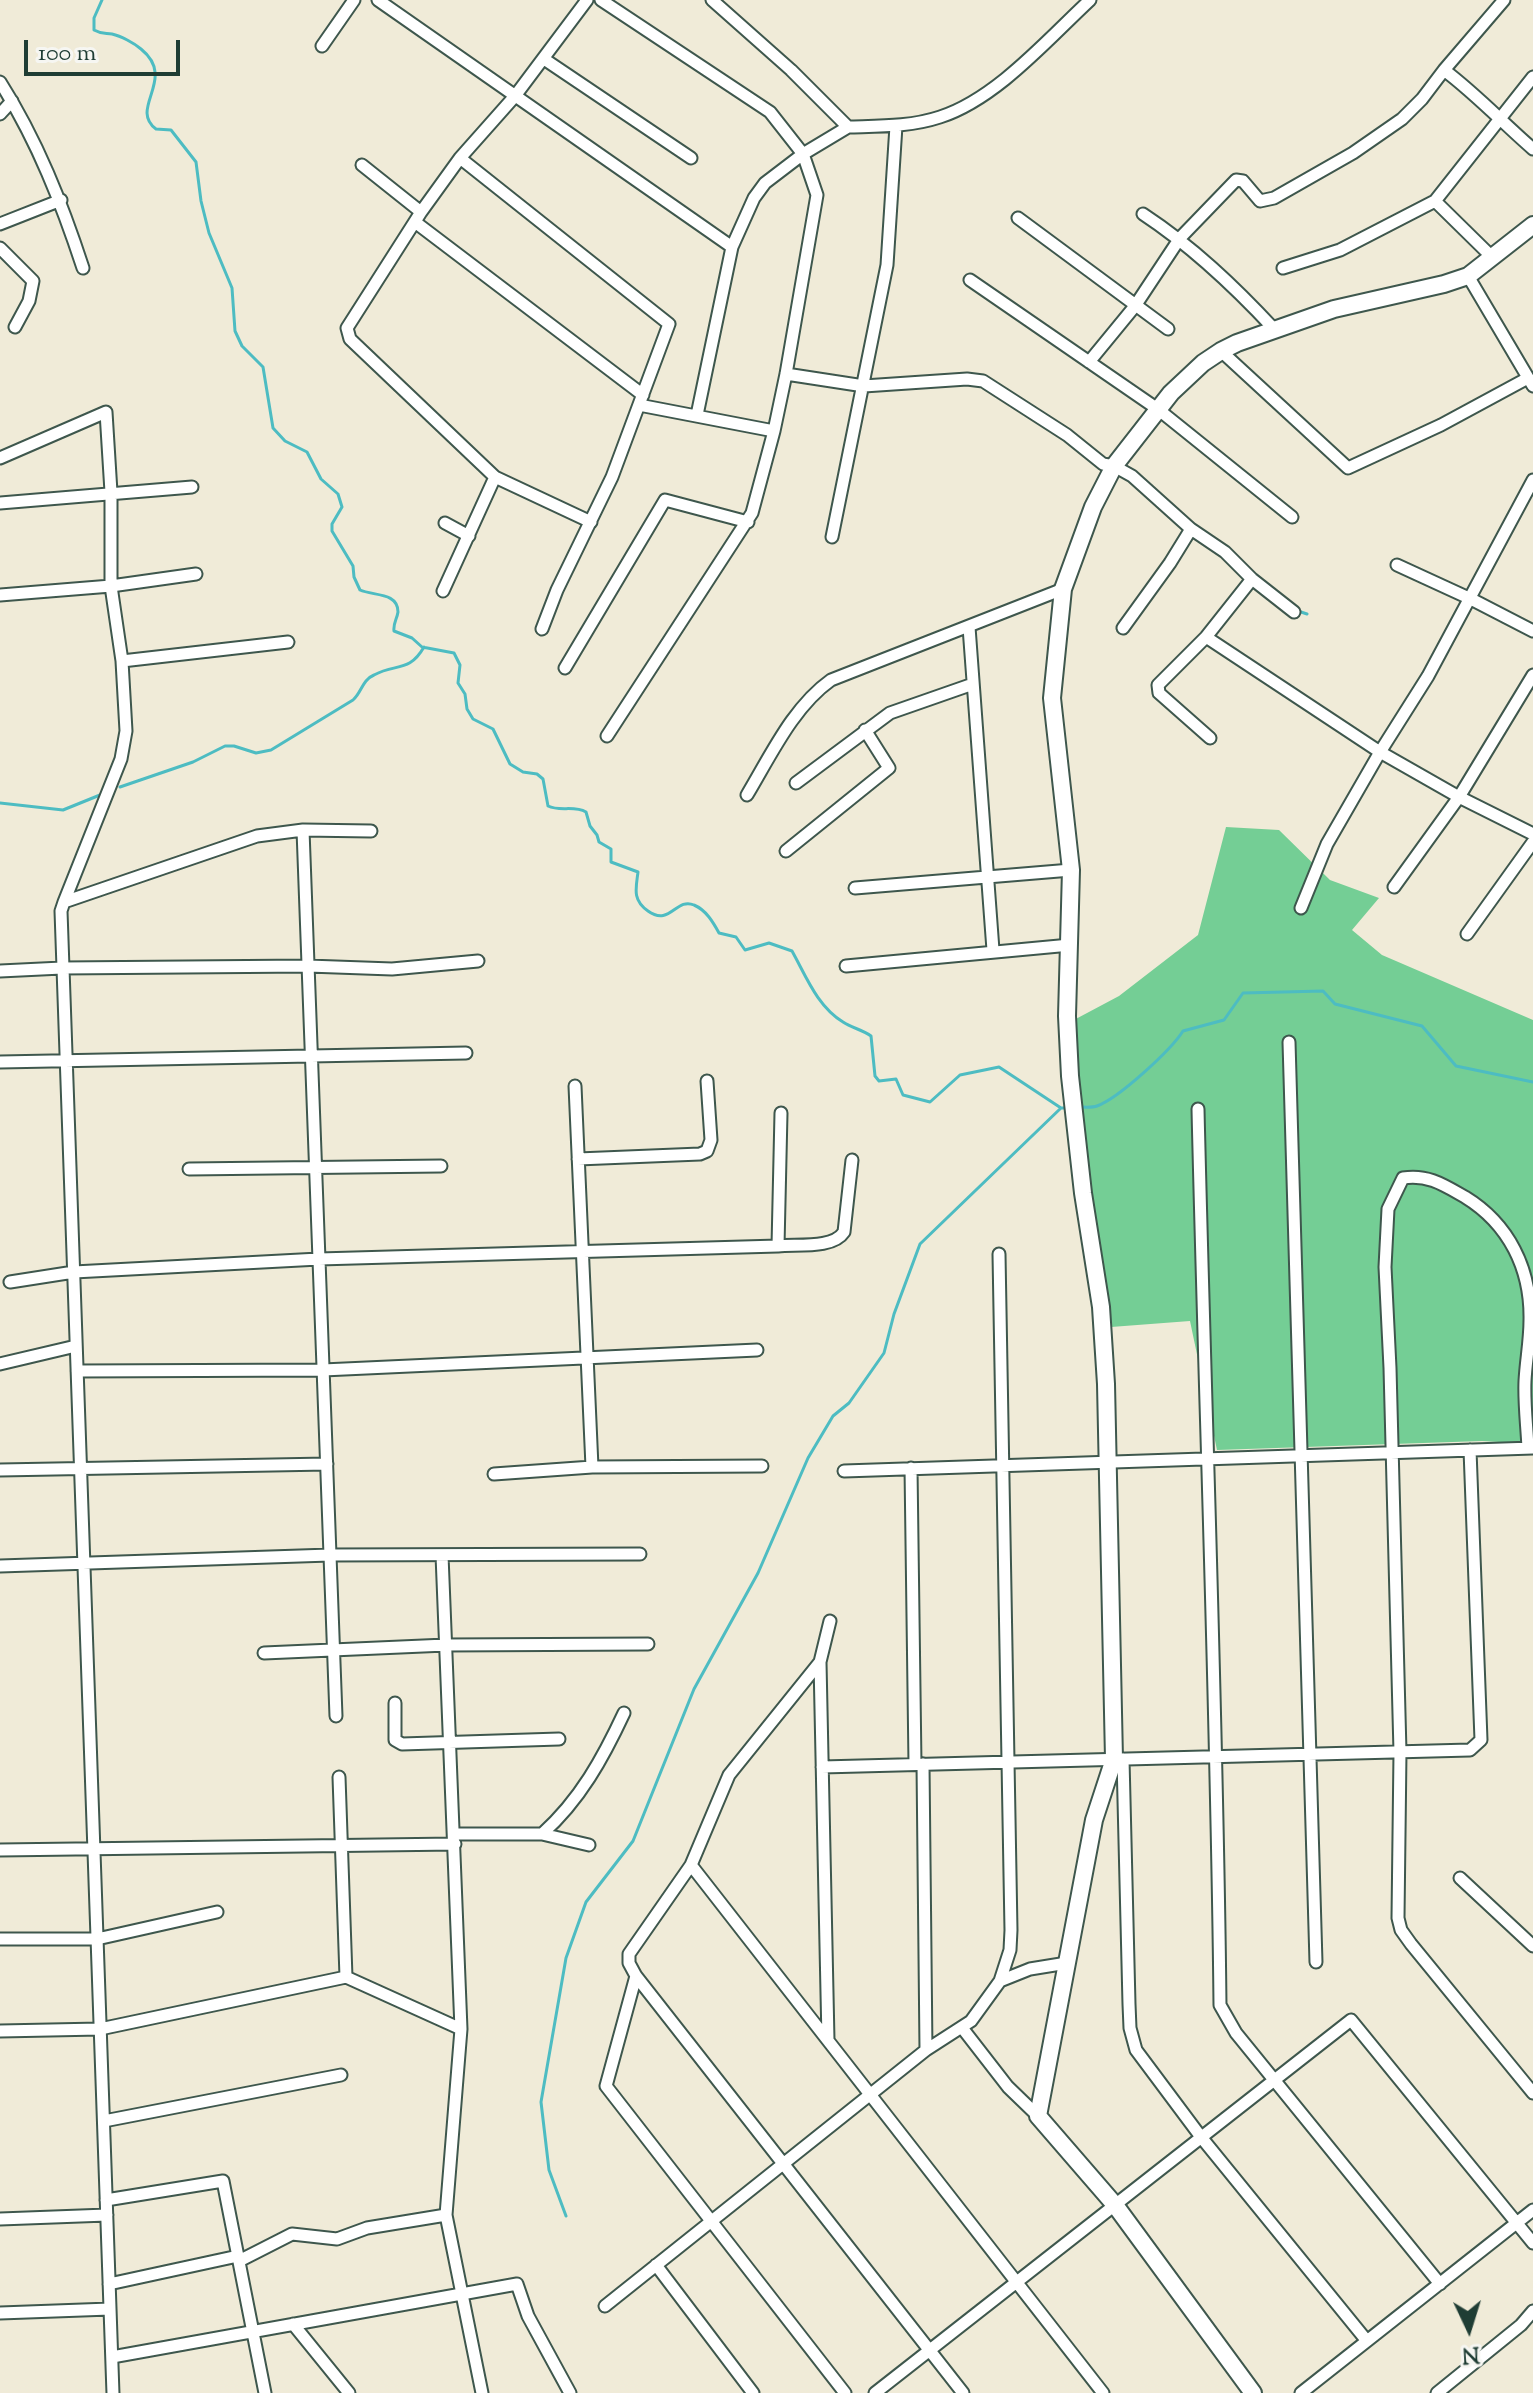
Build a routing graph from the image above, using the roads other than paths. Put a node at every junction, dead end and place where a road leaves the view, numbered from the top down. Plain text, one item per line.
1 (354, 0) edge
2 (378, 0) edge
3 (587, 0) edge
4 (601, 0) edge
5 (712, 0) edge
6 (1090, 0) edge
7 (1504, 0) edge
8 (322, 46) dead end
9 (544, 59) junction
10 (1444, 70) junction
11 (1533, 77) edge
12 (0, 82) edge
13 (515, 96) junction
14 (12, 101) junction
15 (0, 114) edge
16 (1499, 119) junction
17 (896, 126) junction
18 (848, 127) junction
19 (1533, 149) edge
20 (803, 154) junction
21 (460, 158) junction
22 (691, 158) dead end
23 (362, 165) dead end
24 (61, 200) junction
25 (1435, 201) junction
26 (1143, 214) dead end
27 (418, 217) junction
28 (1018, 218) dead end
29 (0, 224) edge
30 (1533, 225) edge
31 (1180, 238) junction
32 (732, 247) junction
33 (0, 248) edge
34 (1493, 258) junction
35 (83, 268) dead end
36 (1283, 268) dead end
37 (1468, 276) junction
38 (970, 280) dead end
39 (1135, 306) junction
40 (15, 327) dead end
41 (1168, 329) dead end
42 (1274, 329) junction
43 (1221, 351) junction
44 (1089, 362) junction
45 (786, 374) junction
46 (1530, 382) edge
47 (864, 386) junction
48 (641, 400) junction
49 (1159, 410) junction
50 (697, 415) junction
51 (774, 431) junction
52 (0, 458) edge
53 (1114, 466) junction
54 (495, 477) junction
55 (1533, 480) edge
56 (192, 487) dead end
57 (111, 492) junction
58 (0, 503) edge
59 (1292, 517) dead end
60 (591, 522) junction
61 (748, 522) junction
62 (445, 523) dead end
63 (1191, 529) junction
64 (469, 536) junction
65 (832, 537) dead end
66 (1397, 565) dead end
67 (196, 574) dead end
68 (1252, 579) junction
69 (111, 586) junction
70 (1063, 589) junction
71 (443, 591) dead end
72 (0, 595) edge
73 (1471, 599) junction
74 (1294, 612) dead end
75 (969, 627) junction
76 (1123, 628) dead end
77 (542, 629) dead end
78 (1533, 631) edge
79 (1206, 637) junction
80 (288, 642) dead end
81 (122, 661) junction
82 (565, 668) dead end
83 (1533, 675) edge
84 (973, 684) junction
85 (865, 730) junction
86 (607, 736) dead end
87 (1210, 738) dead end
88 (1380, 752) junction
89 (796, 783) dead end
90 (747, 795) dead end
91 (1459, 797) junction
92 (303, 830) junction
93 (371, 831) dead end
94 (1533, 834) edge
95 (1533, 842) edge
96 (786, 851) dead end
97 (1071, 870) junction
98 (987, 877) junction
99 (1394, 887) dead end
100 (855, 888) dead end
101 (64, 902) junction
102 (1301, 908) dead end
103 (1467, 934) dead end
104 (1070, 945) junction
105 (993, 950) junction
106 (478, 961) dead end
107 (308, 966) junction
108 (846, 966) dead end
109 (62, 968) junction
110 (0, 971) edge
111 (1289, 1042) dead end
112 (466, 1053) dead end
113 (312, 1055) junction
114 (65, 1060) junction
115 (0, 1062) edge
116 (707, 1081) dead end
117 (575, 1086) dead end
118 (1198, 1109) dead end
119 (781, 1113) dead end
120 (578, 1159) junction
121 (852, 1160) dead end
122 (441, 1166) dead end
123 (316, 1168) junction
124 (189, 1169) dead end
125 (778, 1246) junction
126 (582, 1251) junction
127 (999, 1254) dead end
128 (319, 1259) junction
129 (74, 1272) junction
130 (10, 1282) dead end
131 (76, 1346) junction
132 (757, 1350) dead end
133 (586, 1358) junction
134 (0, 1364) edge
135 (323, 1370) junction
136 (77, 1371) junction
137 (1530, 1448) edge
138 (1470, 1450) junction
139 (1392, 1453) junction
140 (1301, 1456) junction
141 (1206, 1459) junction
142 (1108, 1462) junction
143 (327, 1464) junction
144 (1004, 1465) junction
145 (762, 1466) dead end
146 (592, 1467) junction
147 (80, 1468) junction
148 (911, 1468) junction
149 (0, 1470) edge
150 (844, 1471) dead end
151 (494, 1474) dead end
152 (640, 1554) dead end
153 (330, 1555) junction
154 (442, 1555) junction
155 (83, 1563) junction
156 (0, 1566) edge
157 (830, 1621) dead end
158 (648, 1644) dead end
159 (446, 1645) junction
160 (333, 1650) junction
161 (264, 1653) dead end
162 (820, 1662) junction
163 (395, 1703) dead end
164 (624, 1713) dead end
165 (336, 1716) dead end
166 (559, 1739) dead end
167 (450, 1741) junction
168 (1400, 1752) junction
169 (1310, 1754) junction
170 (1218, 1756) junction
171 (1118, 1759) junction
172 (1010, 1762) junction
173 (919, 1764) junction
174 (822, 1767) junction
175 (339, 1777) dead end
176 (542, 1834) junction
177 (454, 1839) junction
178 (342, 1844) junction
179 (589, 1845) dead end
180 (94, 1848) junction
181 (0, 1850) edge
182 (691, 1865) junction
183 (1460, 1878) dead end
184 (217, 1912) dead end
185 (0, 1939) edge
186 (97, 1939) junction
187 (1533, 1946) edge
188 (1316, 1962) dead end
189 (1067, 1963) junction
190 (636, 1976) junction
191 (346, 1977) junction
192 (1000, 1981) junction
193 (100, 2029) junction
194 (461, 2029) junction
195 (963, 2029) junction
196 (0, 2031) edge
197 (828, 2041) junction
198 (926, 2050) junction
199 (341, 2075) dead end
200 (1274, 2080) junction
201 (1533, 2093) edge
202 (870, 2095) junction
203 (1038, 2116) junction
204 (104, 2121) junction
205 (1201, 2137) junction
206 (783, 2164) junction
207 (106, 2200) junction
208 (1115, 2205) junction
209 (1533, 2210) edge
210 (107, 2215) junction
211 (446, 2215) junction
212 (0, 2219) edge
213 (711, 2221) junction
214 (1517, 2223) junction
215 (1533, 2243) edge
216 (238, 2258) junction
217 (656, 2265) junction
218 (1016, 2282) junction
219 (109, 2284) junction
220 (1440, 2284) junction
221 (461, 2294) junction
222 (605, 2306) dead end
223 (110, 2309) junction
224 (1533, 2311) edge
225 (0, 2313) edge
226 (293, 2324) junction
227 (253, 2332) junction
228 (1367, 2341) junction
229 (929, 2351) junction
230 (112, 2357) junction
231 (113, 2393) edge
232 (265, 2393) edge
233 (349, 2393) edge
234 (482, 2393) edge
235 (570, 2393) edge
236 (753, 2393) edge
237 (845, 2393) edge
238 (875, 2393) edge
239 (963, 2393) edge
240 (1103, 2393) edge
241 (1253, 2393) edge
242 (1301, 2393) edge
243 (1437, 2393) edge

1 - 8 street
2 - 13 street
3 - 9 street
4 - 20 street
5 - 18 street
6 - 17 street
7 - 10 street
9 - 13 street
9 - 22 street
10 - 16 street
10 - 31 street
11 - 16 street
12 - 14 street
13 - 21 street
13 - 32 street
14 - 15 street
14 - 24 street
16 - 19 street
16 - 25 street
17 - 18 street
17 - 47 street
18 - 20 street
20 - 32 street
20 - 45 street
21 - 27 street
21 - 48 street
23 - 27 street
24 - 29 street
24 - 35 street
25 - 34 street
25 - 36 street
26 - 31 street
27 - 48 street
27 - 54 street
28 - 39 street
30 - 34 street
31 - 39 street
31 - 42 street
32 - 50 street
33 - 40 street
34 - 37 street
37 - 42 street
37 - 46 street
38 - 44 street
39 - 41 street
39 - 44 street
42 - 43 street
43 - 46 street
43 - 49 street
44 - 49 street
45 - 47 street
45 - 51 street
47 - 53 street
47 - 65 street
48 - 50 street
48 - 60 street
49 - 53 street
49 - 59 street
50 - 51 street
51 - 61 street
52 - 57 street
53 - 63 street
53 - 70 street
54 - 60 street
54 - 64 street
55 - 73 street
56 - 57 street
57 - 58 street
57 - 69 street
60 - 77 street
61 - 82 street
61 - 86 street
62 - 64 street
63 - 68 street
63 - 76 street
64 - 71 street
66 - 73 street
67 - 69 street
68 - 74 street
68 - 79 street
69 - 72 street
69 - 81 street
70 - 75 street
70 - 97 street
73 - 78 street
73 - 88 street
75 - 84 street
75 - 90 street
79 - 87 street
79 - 88 street
80 - 81 street
81 - 101 street
83 - 91 street
84 - 85 street
84 - 98 street
85 - 89 street
85 - 96 street
88 - 91 street
88 - 102 street
91 - 94 street
91 - 99 street
92 - 93 street
92 - 101 street
92 - 107 street
95 - 103 street
97 - 98 street
97 - 104 street
98 - 100 street
98 - 105 street
101 - 109 street
104 - 105 street
104 - 142 street
105 - 108 street
106 - 107 street
107 - 109 street
107 - 113 street
109 - 110 street
109 - 114 street
111 - 140 street
112 - 113 street
113 - 114 street
113 - 123 street
114 - 115 street
114 - 129 street
116 - 120 street
117 - 120 street
118 - 141 street
119 - 125 street
120 - 126 street
121 - 125 street
122 - 123 street
123 - 124 street
123 - 128 street
125 - 126 street
126 - 128 street
126 - 133 street
127 - 144 street
128 - 129 street
128 - 135 street
129 - 130 street
129 - 131 street
131 - 134 street
131 - 136 street
132 - 133 street
133 - 135 street
133 - 146 street
135 - 136 street
135 - 143 street
136 - 147 street
137 - 138 street
137 - 139 street
138 - 139 street
138 - 168 street
139 - 140 street
139 - 168 street
140 - 141 street
140 - 169 street
141 - 142 street
141 - 170 street
142 - 144 street
142 - 171 street
143 - 147 street
143 - 153 street
144 - 148 street
144 - 172 street
145 - 146 street
146 - 151 street
147 - 149 street
147 - 155 street
148 - 150 street
148 - 173 street
152 - 154 street
153 - 154 street
153 - 155 street
153 - 160 street
154 - 159 street
155 - 156 street
155 - 180 street
157 - 162 street
158 - 159 street
159 - 160 street
159 - 167 street
160 - 161 street
160 - 165 street
162 - 174 street
162 - 182 street
163 - 167 street
164 - 176 street
166 - 167 street
167 - 177 street
168 - 169 street
168 - 201 street
169 - 170 street
169 - 188 street
170 - 171 street
170 - 200 street
171 - 172 street
171 - 189 street
171 - 205 street
172 - 173 street
172 - 192 street
173 - 174 street
173 - 198 street
174 - 197 street
175 - 178 street
176 - 177 street
176 - 179 street
177 - 178 street
177 - 194 street
178 - 180 street
178 - 191 street
180 - 181 street
180 - 186 street
182 - 190 street
182 - 197 street
183 - 187 street
184 - 186 street
185 - 186 street
186 - 193 street
189 - 192 street
189 - 203 street
190 - 206 street
190 - 213 street
191 - 193 street
191 - 194 street
192 - 195 street
193 - 196 street
193 - 204 street
194 - 211 street
195 - 198 street
195 - 203 street
197 - 202 street
198 - 202 street
199 - 204 street
200 - 205 street
200 - 214 street
200 - 220 street
202 - 206 street
202 - 218 street
203 - 208 street
204 - 207 street
205 - 208 street
205 - 228 street
206 - 213 street
206 - 229 street
207 - 210 street
207 - 216 street
208 - 218 street
208 - 241 street
209 - 214 street
210 - 212 street
210 - 219 street
211 - 216 street
211 - 221 street
213 - 217 street
213 - 237 street
214 - 215 street
214 - 220 street
216 - 219 street
216 - 227 street
217 - 222 street
217 - 236 street
218 - 229 street
218 - 240 street
219 - 223 street
220 - 228 street
221 - 226 street
221 - 234 street
221 - 235 street
223 - 225 street
223 - 230 street
224 - 243 street
226 - 227 street
226 - 233 street
227 - 230 street
227 - 232 street
228 - 242 street
229 - 238 street
229 - 239 street
230 - 231 street

